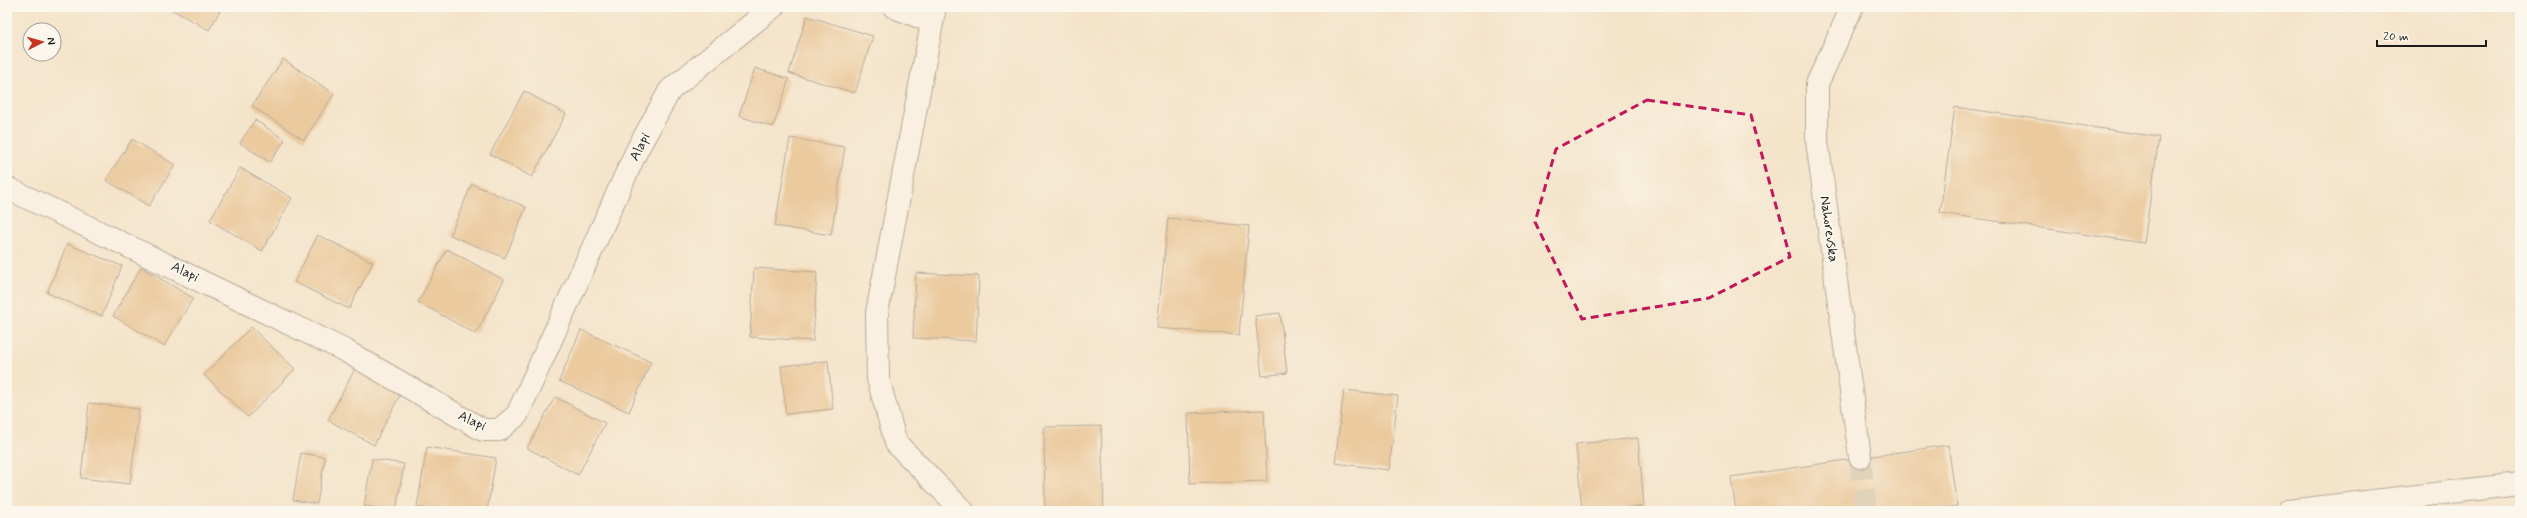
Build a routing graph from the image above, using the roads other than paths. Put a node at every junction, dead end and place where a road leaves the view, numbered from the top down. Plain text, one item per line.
1 (773, 7) edge
2 (894, 7) edge
3 (1852, 7) edge
4 (934, 14) edge
5 (7, 188) edge
6 (1860, 457) tunnel mouth
7 (2520, 484) edge
8 (963, 511) edge
9 (2288, 511) edge

1 - 5 street, Alapi
2 - 4 street
3 - 6 street, Nahorevska
4 - 8 street
7 - 9 street

